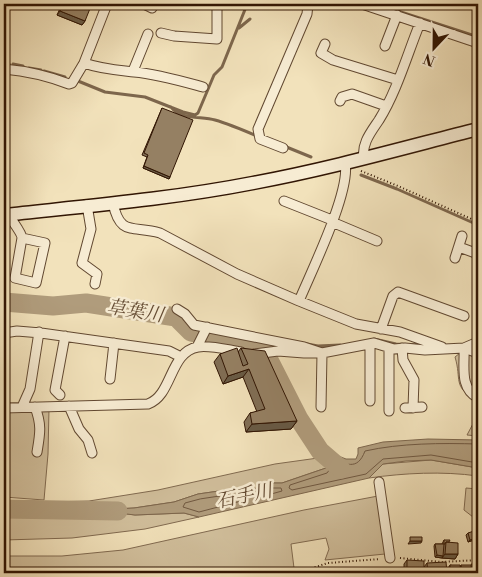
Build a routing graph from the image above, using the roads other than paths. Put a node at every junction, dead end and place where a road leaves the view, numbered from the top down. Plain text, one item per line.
1 (107, 4) edge
2 (217, 4) edge
3 (308, 4) edge
4 (362, 4) edge
5 (478, 4) edge
6 (478, 9) edge
7 (397, 15) junction
8 (420, 23) junction
9 (161, 33) dead end
10 (148, 34) dead end
11 (478, 40) edge
12 (144, 44) junction
13 (324, 44) dead end
14 (385, 46) dead end
15 (154, 48) dead end
16 (84, 63) junction
17 (4, 69) edge
18 (133, 71) junction
19 (398, 80) junction
20 (203, 87) dead end
21 (340, 102) dead end
22 (386, 106) junction
23 (478, 129) edge
24 (283, 148) dead end
25 (364, 159) junction
26 (345, 164) junction
27 (284, 201) dead end
28 (112, 202) junction
29 (87, 206) junction
30 (6, 215) edge
31 (332, 221) junction
32 (462, 236) dead end
33 (22, 238) junction
34 (377, 241) dead end
35 (459, 247) junction
36 (478, 254) edge
37 (455, 258) dead end
38 (95, 284) dead end
39 (299, 302) junction
40 (177, 309) dead end
41 (464, 316) dead end
42 (206, 329) junction
43 (381, 329) junction
44 (39, 332) junction
45 (4, 333) edge
46 (65, 336) junction
47 (478, 342) edge
48 (114, 343) junction
49 (198, 344) junction
50 (370, 344) junction
51 (389, 348) junction
52 (402, 348) junction
53 (445, 348) junction
54 (464, 348) junction
55 (322, 353) junction
56 (478, 353) edge
57 (181, 357) junction
58 (110, 379) dead end
59 (60, 395) dead end
60 (478, 398) edge
61 (370, 401) dead end
62 (69, 406) junction
63 (22, 407) junction
64 (36, 407) junction
65 (321, 407) dead end
66 (4, 408) edge
67 (413, 408) dead end
68 (389, 410) dead end
69 (37, 452) dead end
70 (92, 453) dead end
71 (379, 482) dead end
72 (390, 558) dead end

1 - 16 street
2 - 9 street
3 - 24 street
4 - 7 street
5 - 6 lane
7 - 8 street
7 - 14 street
8 - 11 street
8 - 19 street
10 - 12 street
12 - 15 street
12 - 18 street
13 - 19 street
16 - 17 street
16 - 18 street
18 - 20 street
19 - 22 street
21 - 22 street
22 - 25 street
23 - 25 street
25 - 26 street
26 - 28 street
26 - 31 street
27 - 31 street
28 - 29 street
28 - 39 street
29 - 30 street
29 - 38 street
30 - 33 street
31 - 34 street
31 - 39 street
32 - 35 street
33 - 33 street
35 - 36 street
35 - 37 street
39 - 43 street
40 - 42 street
41 - 43 street
42 - 49 street
42 - 55 street
43 - 53 street
44 - 45 street
44 - 46 street
44 - 63 street
46 - 48 street
46 - 59 street
47 - 54 street
48 - 57 street
48 - 58 street
49 - 55 street
49 - 57 street
50 - 51 street
50 - 55 street
50 - 61 street
51 - 52 street
51 - 68 street
52 - 53 street
52 - 67 street
53 - 54 street
54 - 56 street
54 - 60 street
55 - 65 street
57 - 62 street
62 - 64 street
62 - 70 street
63 - 64 street
63 - 66 street
64 - 69 street
71 - 72 street

